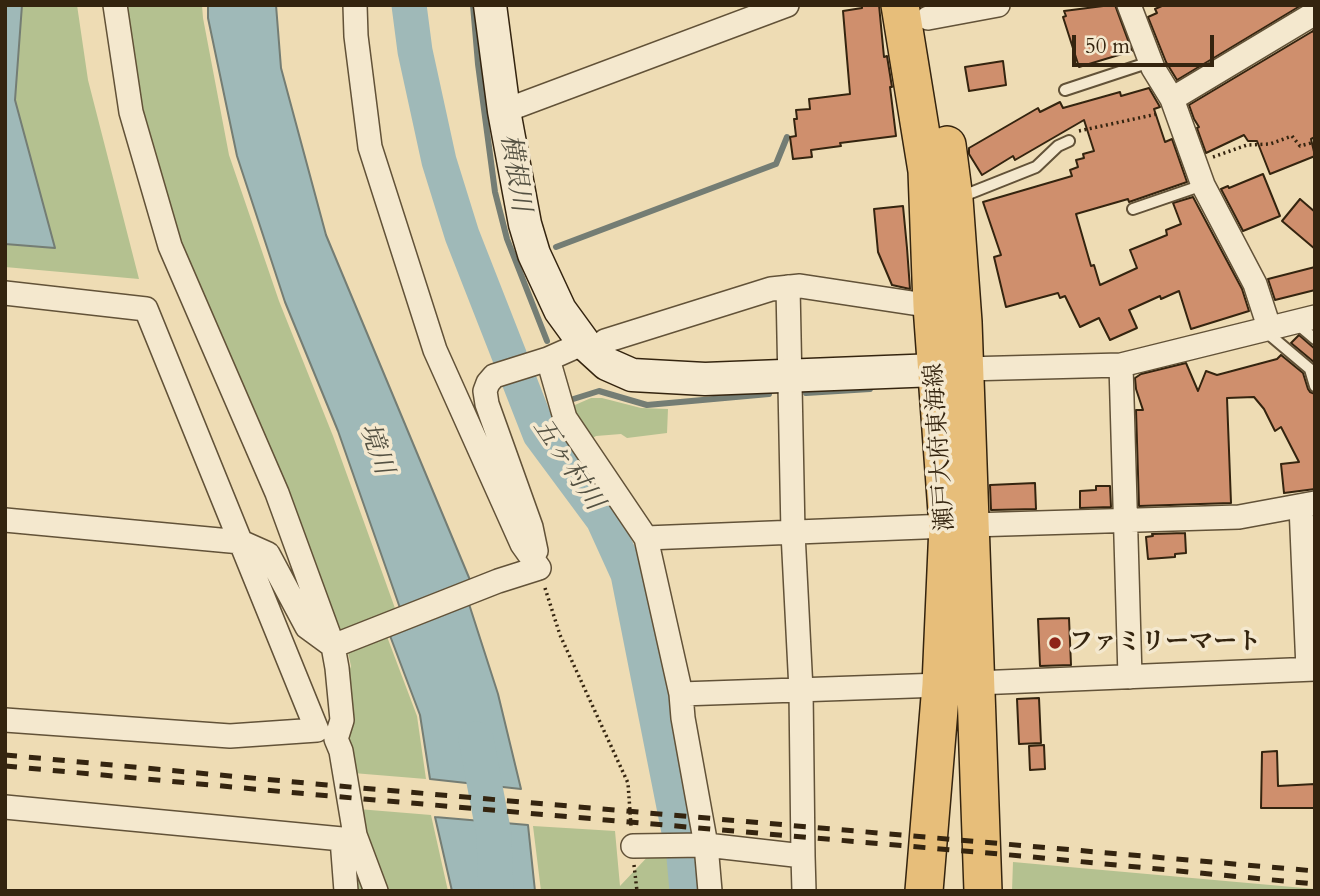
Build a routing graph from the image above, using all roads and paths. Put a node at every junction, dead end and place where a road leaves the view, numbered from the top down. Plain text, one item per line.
1 (115, 5) edge
2 (355, 5) edge
3 (490, 5) edge
4 (787, 5) edge
5 (998, 5) edge
6 (1129, 5) edge
7 (1310, 5) edge
8 (918, 9) edge
9 (1315, 12) edge
10 (1150, 62) junction
11 (1065, 90) dead end
12 (1174, 104) junction
13 (504, 111) junction
14 (1069, 141) joint
15 (1315, 142) edge
16 (1199, 174) junction
17 (954, 200) junction
18 (1133, 209) dead end
19 (788, 287) junction
20 (5, 293) edge
21 (932, 306) junction
22 (1304, 319) edge
23 (1266, 328) junction
24 (1315, 339) edge
25 (591, 349) junction
26 (544, 360) junction
27 (1121, 365) junction
28 (951, 370) junction
29 (790, 377) junction
30 (1315, 386) edge
31 (1308, 505) edge
32 (5, 520) edge
33 (1125, 520) junction
34 (959, 526) junction
35 (793, 533) junction
36 (646, 538) junction
37 (241, 542) junction
38 (539, 568) junction
39 (333, 646) junction
40 (1312, 669) edge
41 (1130, 677) junction
42 (976, 683) junction
43 (940, 685) junction
44 (801, 690) junction
45 (681, 694) junction
46 (5, 720) edge
47 (326, 734) junction
48 (5, 807) edge
49 (348, 837) junction
50 (705, 845) junction
51 (633, 846) junction
52 (803, 856) junction
53 (346, 891) edge
54 (376, 891) edge
55 (637, 891) edge
56 (710, 891) edge
57 (804, 891) edge
58 (924, 891) edge
59 (983, 891) edge

1 - 39 street
2 - 38 street
3 - 13 street
4 - 13 street
5 - 8 street
6 - 10 street
7 - 9 street
8 - 17 main road, 瀬戸大府東海線
8 - 21 main road, 瀬戸大府東海線
9 - 12 street
10 - 11 lane
10 - 12 street
12 - 14 path
12 - 16 street
13 - 25 street
14 - 17 lane
15 - 16 path
16 - 18 lane
16 - 23 street
17 - 28 main road, 瀬戸大府東海線
19 - 21 street
19 - 25 street
19 - 29 street
20 - 37 street
21 - 28 main road, 瀬戸大府東海線
22 - 23 street
22 - 24 lane
23 - 27 street
23 - 30 lane
25 - 26 street
25 - 29 street
26 - 36 street
26 - 38 street
27 - 28 street
27 - 33 street
28 - 29 street
28 - 34 main road, 瀬戸大府東海線
29 - 35 street
31 - 33 street
31 - 40 street
32 - 37 street
33 - 34 street
33 - 41 street
34 - 35 street
34 - 42 main road, 瀬戸大府東海線
34 - 43 main road, 瀬戸大府東海線
35 - 36 street
35 - 44 street
36 - 45 street
37 - 39 street
37 - 47 street
38 - 39 street
38 - 51 path
39 - 47 street
40 - 41 street
41 - 42 street
42 - 59 main road, 瀬戸大府東海線
43 - 44 street
43 - 58 main road, 瀬戸大府東海線
44 - 45 street
44 - 52 street
45 - 50 street
46 - 47 street
47 - 49 street
48 - 49 street
49 - 53 street
49 - 54 street
50 - 51 street
50 - 52 street
50 - 56 street
51 - 55 path
52 - 57 street

